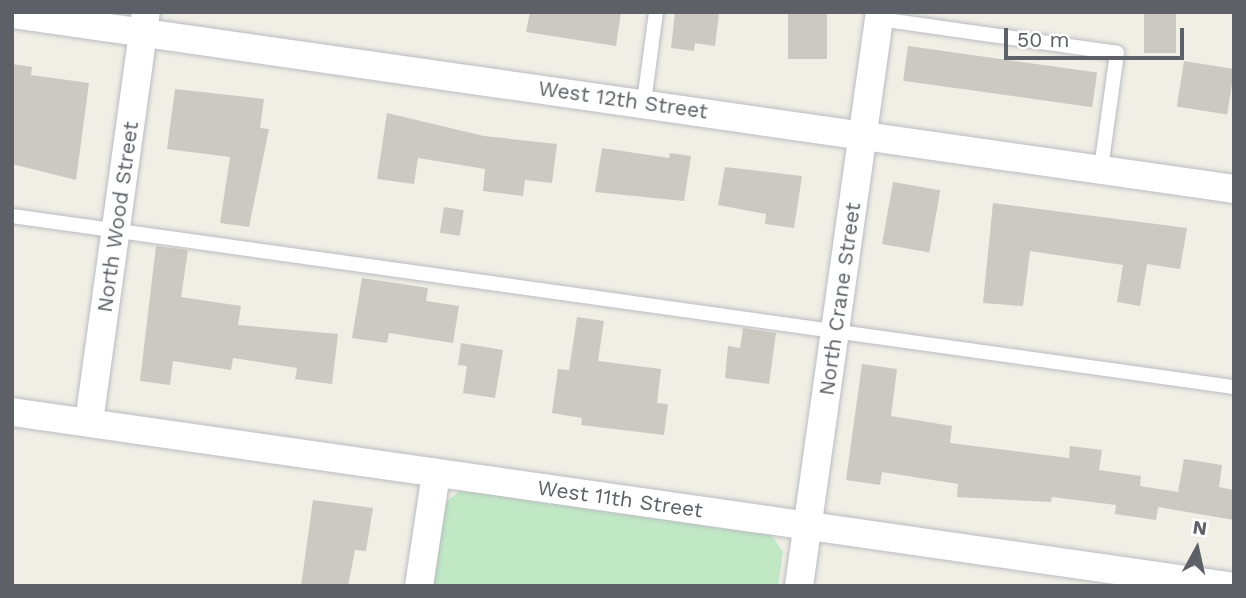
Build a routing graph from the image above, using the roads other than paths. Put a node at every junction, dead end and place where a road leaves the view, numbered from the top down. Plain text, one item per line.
1 (656, 12) edge
2 (12, 14) edge
3 (880, 16) edge
4 (145, 23) edge
5 (644, 102) junction
6 (863, 133) junction
7 (1101, 169) junction
8 (1234, 189) edge
9 (12, 216) edge
10 (116, 231) junction
11 (836, 331) junction
12 (1234, 387) edge
13 (12, 412) edge
14 (89, 422) junction
15 (436, 474) junction
16 (808, 525) junction
17 (419, 586) edge
18 (799, 586) edge
19 (1228, 586) edge

1 - 5 lane
2 - 4 street, West 12th Street
3 - 6 street, North Crane Street
3 - 7 lane
4 - 5 street, West 12th Street
4 - 10 street, North Wood Street
5 - 6 street, West 12th Street
6 - 7 street, West 12th Street
6 - 11 street, North Crane Street
7 - 8 street, West 12th Street
9 - 10 lane
10 - 11 lane
10 - 14 street, North Wood Street
11 - 12 lane
11 - 16 street, North Crane Street
13 - 14 street, West 11th Street
14 - 15 street, West 11th Street
15 - 16 street, West 11th Street
15 - 17 street
16 - 18 street, North Crane Street
16 - 19 street, West 11th Street

